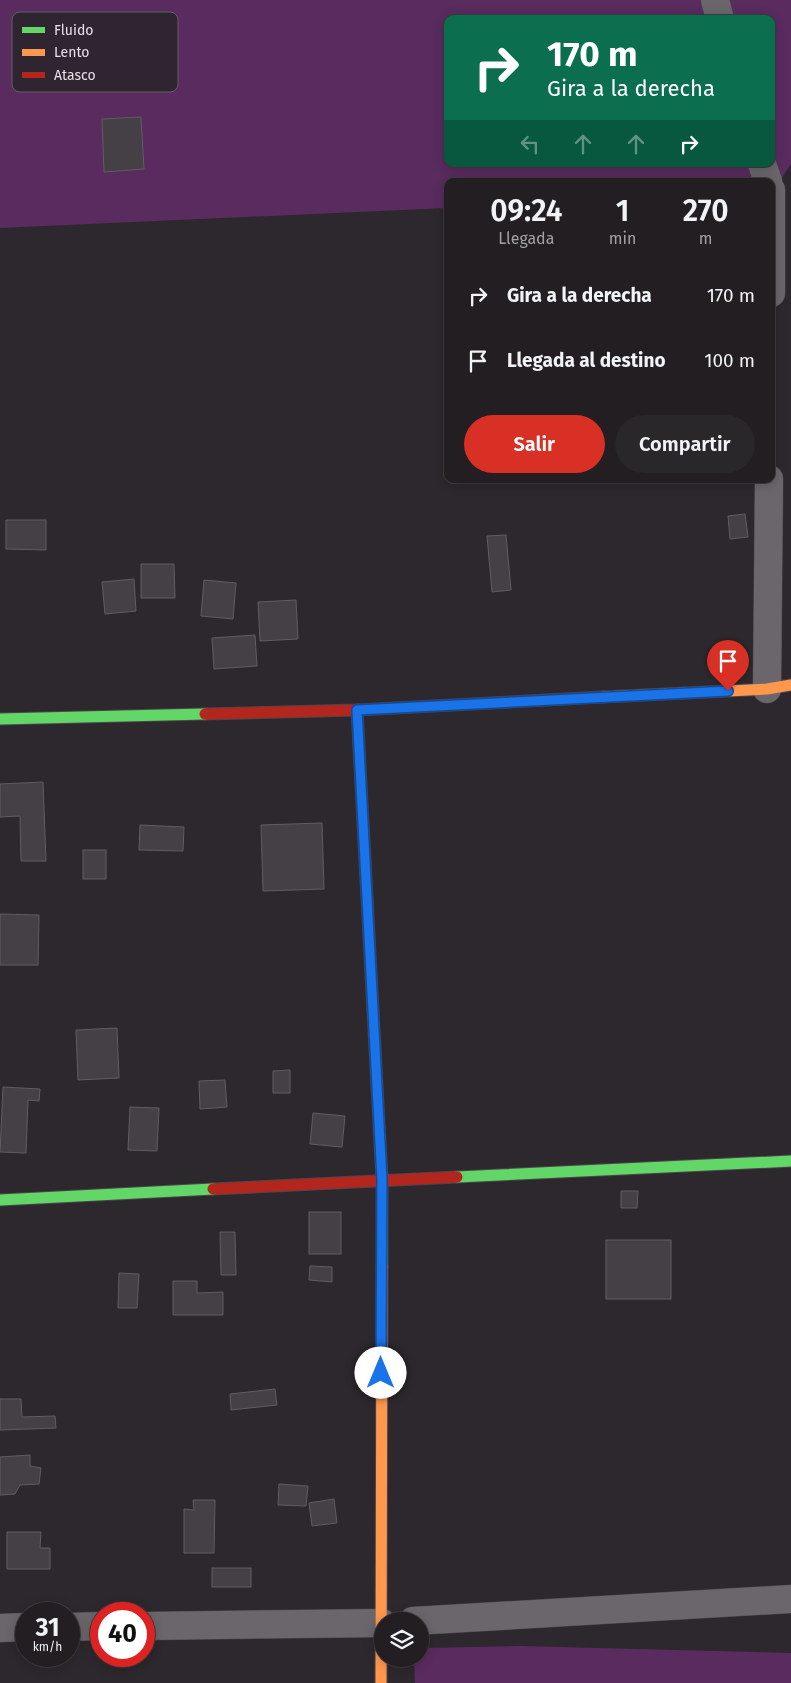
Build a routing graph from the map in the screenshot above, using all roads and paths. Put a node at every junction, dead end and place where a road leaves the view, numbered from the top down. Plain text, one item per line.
1 (714, 0) edge
2 (719, 15) edge
3 (769, 483) edge
4 (779, 687) edge
5 (357, 710) junction
6 (0, 719) edge
7 (791, 1161) edge
8 (382, 1180) junction
9 (0, 1200) edge
10 (791, 1599) edge
11 (381, 1612) edge
12 (429, 1620) edge
13 (374, 1623) edge
14 (155, 1626) edge
15 (15, 1627) edge
16 (0, 1628) edge
17 (380, 1667) edge
18 (380, 1683) edge

1 - 2 street
3 - 4 street
4 - 5 main road
5 - 6 main road
5 - 8 main road
7 - 8 main road
8 - 9 main road
8 - 11 main road
10 - 12 street
13 - 14 street
15 - 16 street
17 - 18 main road

